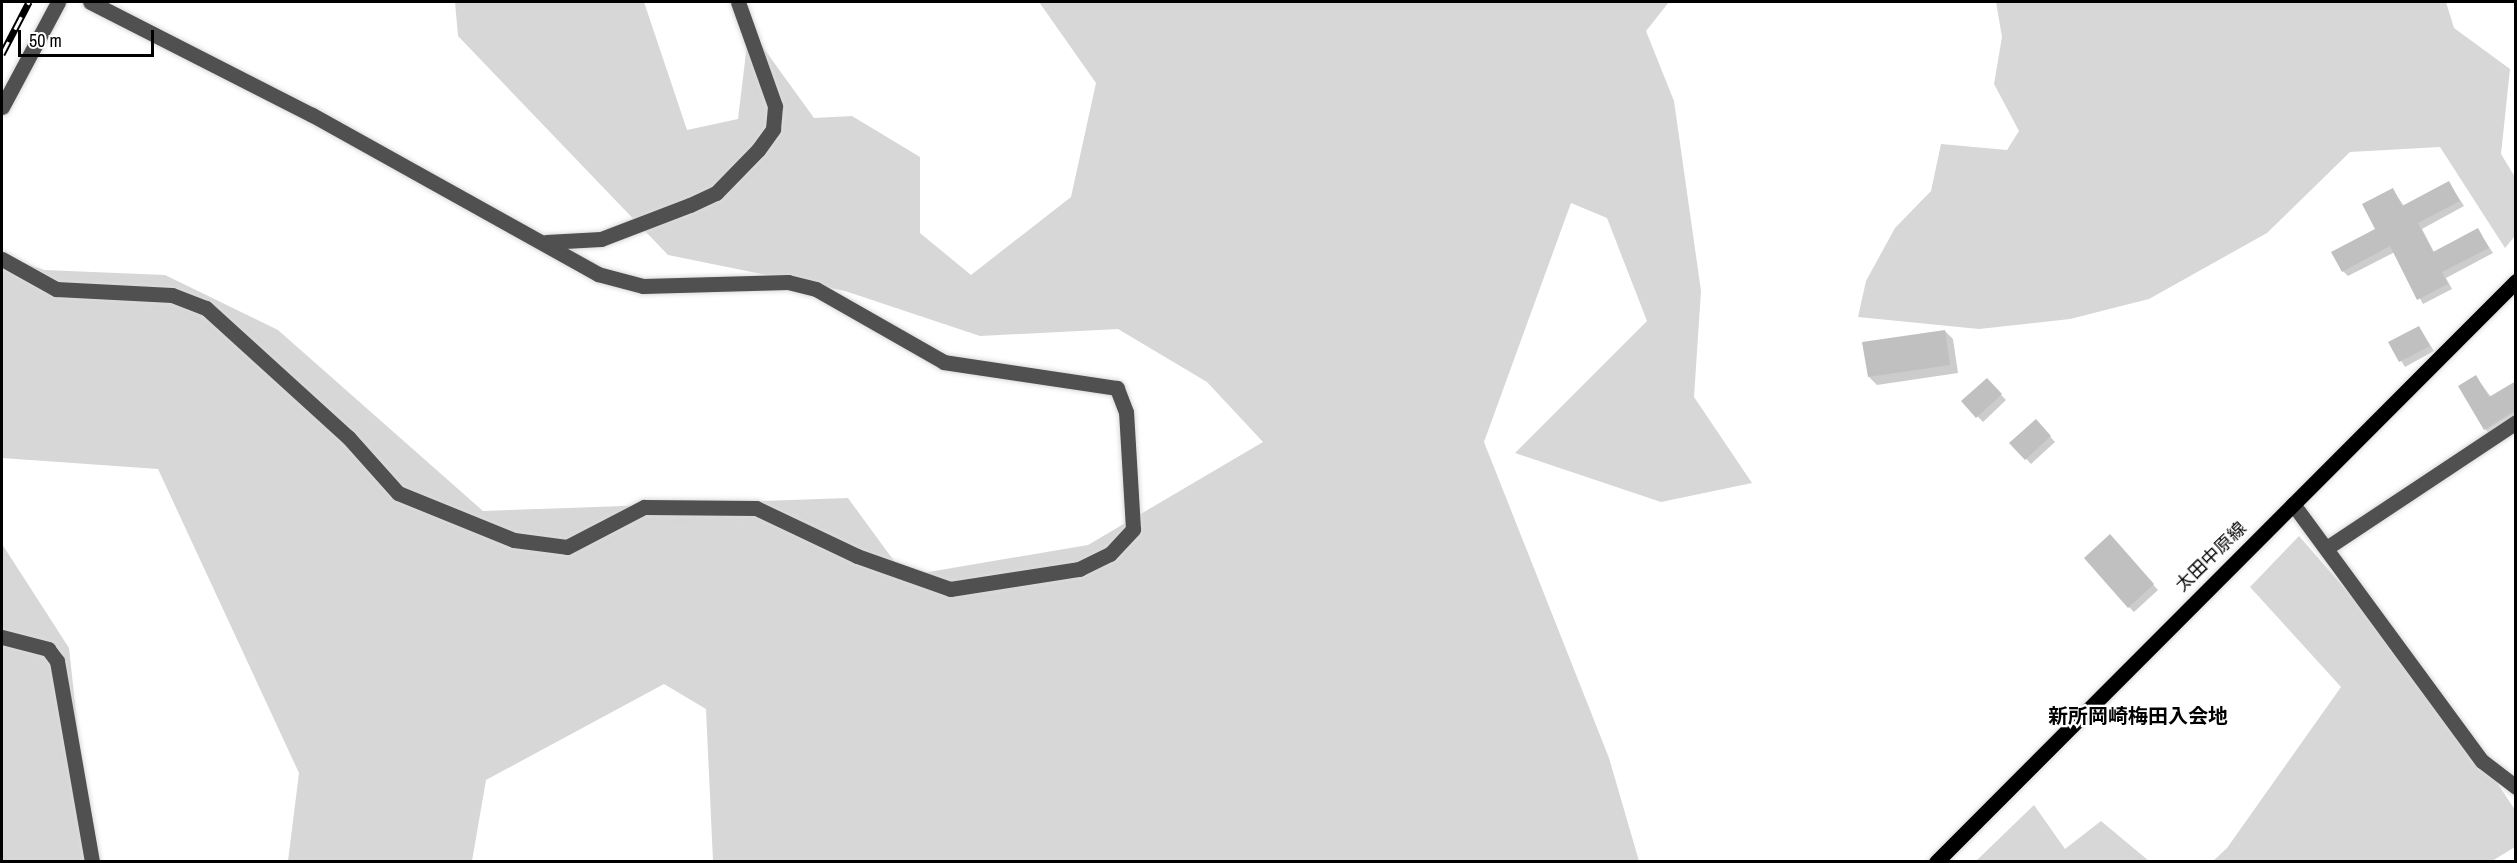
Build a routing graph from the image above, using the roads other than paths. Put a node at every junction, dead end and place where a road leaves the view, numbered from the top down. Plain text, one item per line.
1 (58, 2) edge
2 (90, 2) edge
3 (738, 2) edge
4 (2, 107) edge
5 (546, 242) junction
6 (2, 259) edge
7 (2516, 281) edge
8 (2516, 422) edge
9 (2294, 504) junction
10 (2328, 547) junction
11 (2, 637) edge
12 (2516, 787) edge
13 (92, 861) edge
14 (1936, 861) edge

1 - 4 street
2 - 5 street
3 - 5 street
5 - 6 street
7 - 9 main road, 太田中原線
8 - 10 street
9 - 10 street
9 - 14 main road, 太田中原線
10 - 12 street
11 - 13 street

